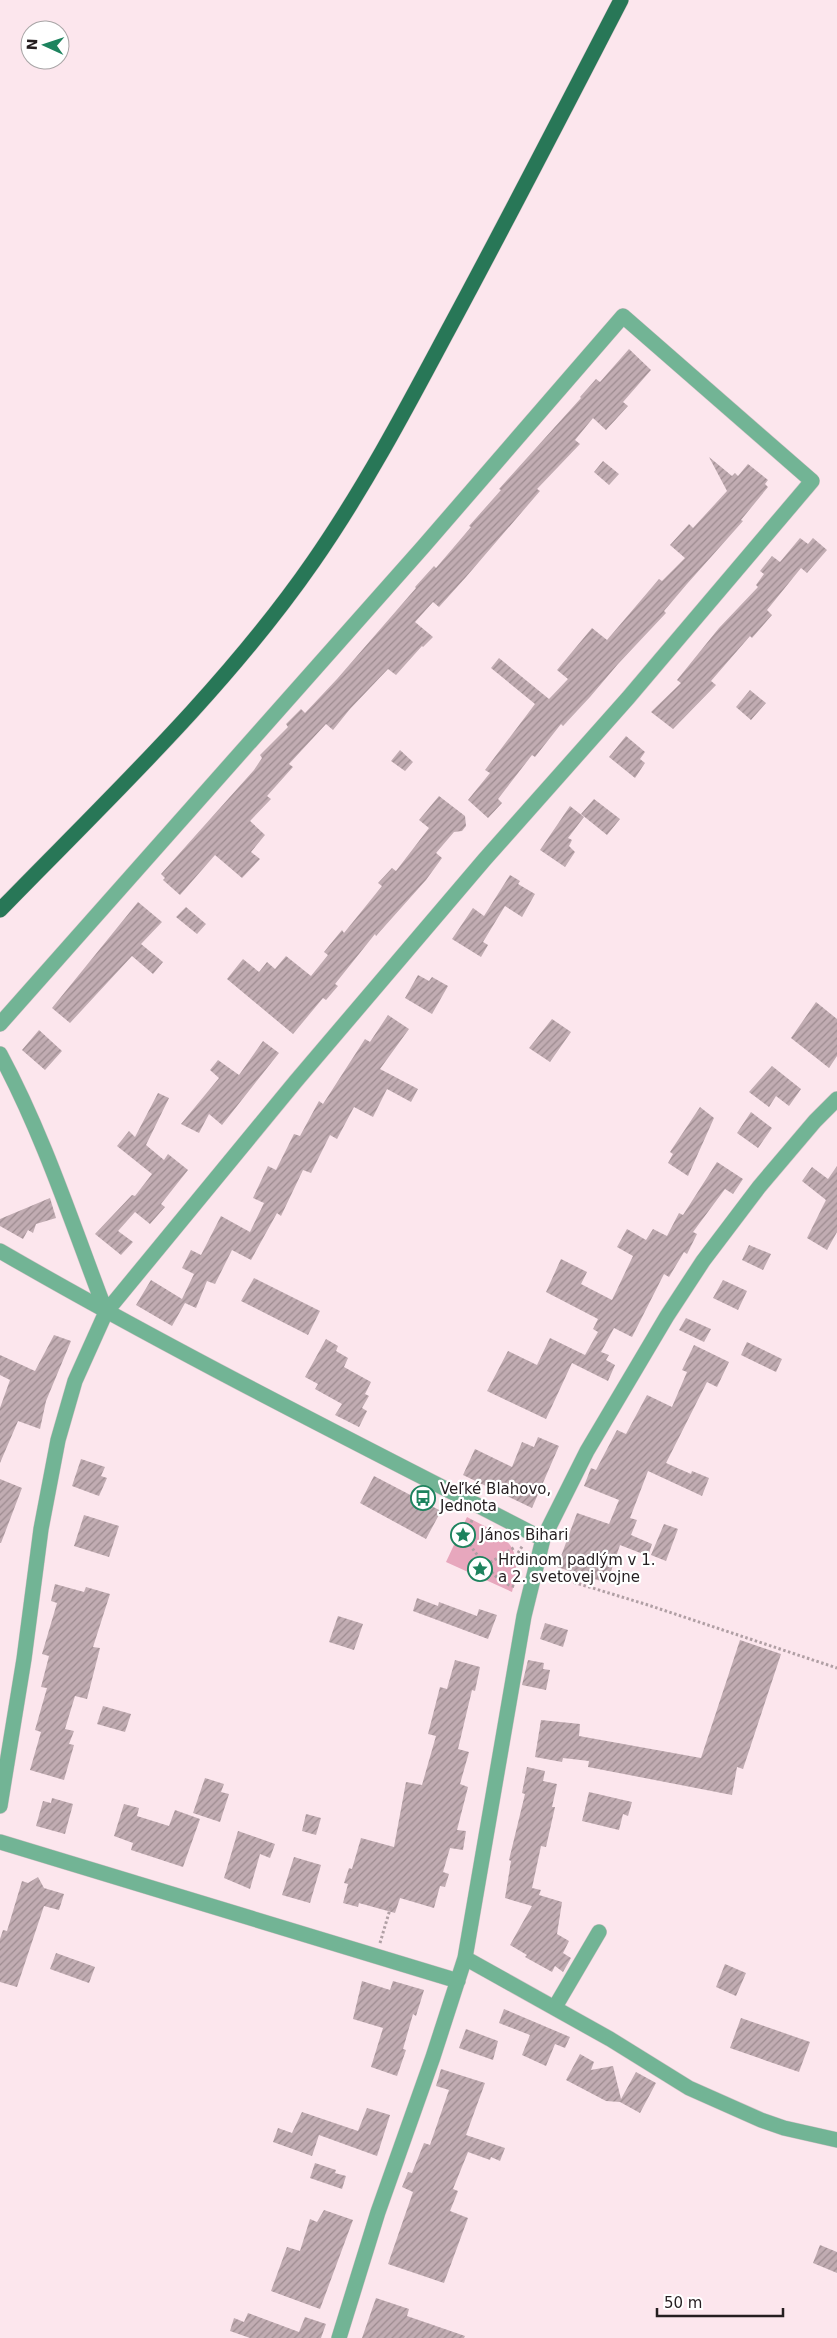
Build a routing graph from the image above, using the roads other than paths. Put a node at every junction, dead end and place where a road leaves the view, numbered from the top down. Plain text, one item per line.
1 (621, 0) edge
2 (0, 910) edge
3 (0, 1024) edge
4 (0, 1054) edge
5 (837, 1099) edge
6 (0, 1251) edge
7 (106, 1312) junction
8 (543, 1539) junction
9 (0, 1806) edge
10 (0, 1842) edge
11 (599, 1932) dead end
12 (465, 1958) junction
13 (458, 1981) junction
14 (555, 2007) junction
15 (837, 2140) edge
16 (339, 2338) edge

1 - 2 main road
3 - 7 street
4 - 7 street
5 - 8 street
6 - 7 street
7 - 8 street
7 - 9 street
8 - 12 street
10 - 13 street
11 - 14 street
12 - 13 street
12 - 14 street
13 - 16 street
14 - 15 street

